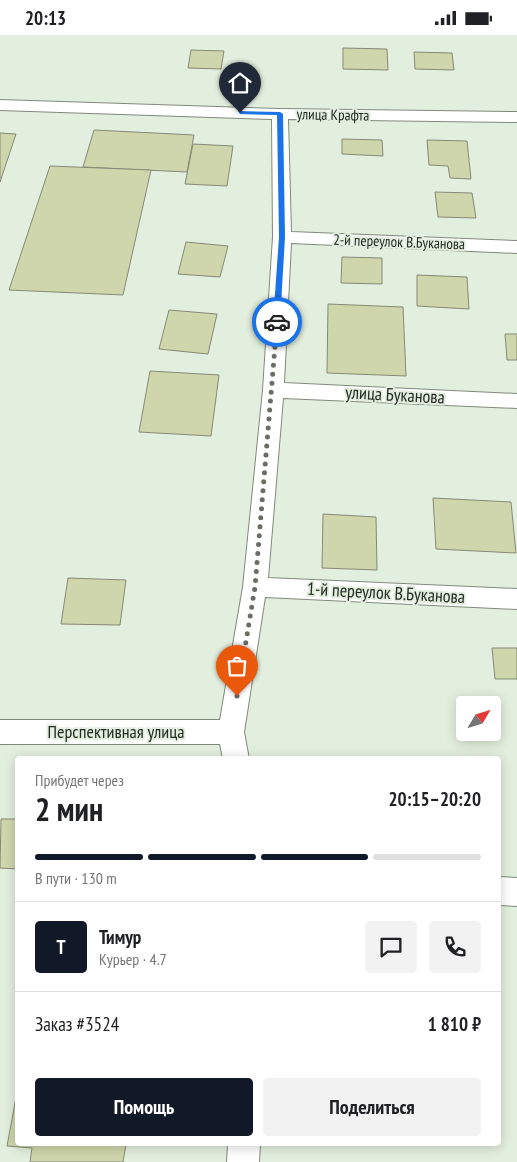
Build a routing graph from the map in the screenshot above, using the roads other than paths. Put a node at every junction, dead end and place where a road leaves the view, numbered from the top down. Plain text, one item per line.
1 (0, 105) edge
2 (280, 114) junction
3 (517, 117) edge
4 (282, 237) junction
5 (517, 247) edge
6 (273, 390) junction
7 (517, 401) edge
8 (255, 587) junction
9 (517, 599) edge
10 (0, 732) edge
11 (231, 733) junction
12 (235, 756) edge
13 (501, 891) edge
14 (517, 892) edge
15 (244, 1146) edge
16 (243, 1162) edge

1 - 2 street, улица Крафта
2 - 3 street, улица Крафта
2 - 4 street
4 - 5 street, 2-й переулок В.Буканова
4 - 6 street
6 - 7 street, улица Буканова
6 - 8 street
8 - 9 street, 1-й переулок В.Буканова
8 - 11 street
10 - 11 street, Перспективная улица
11 - 12 street
13 - 14 street
15 - 16 street

